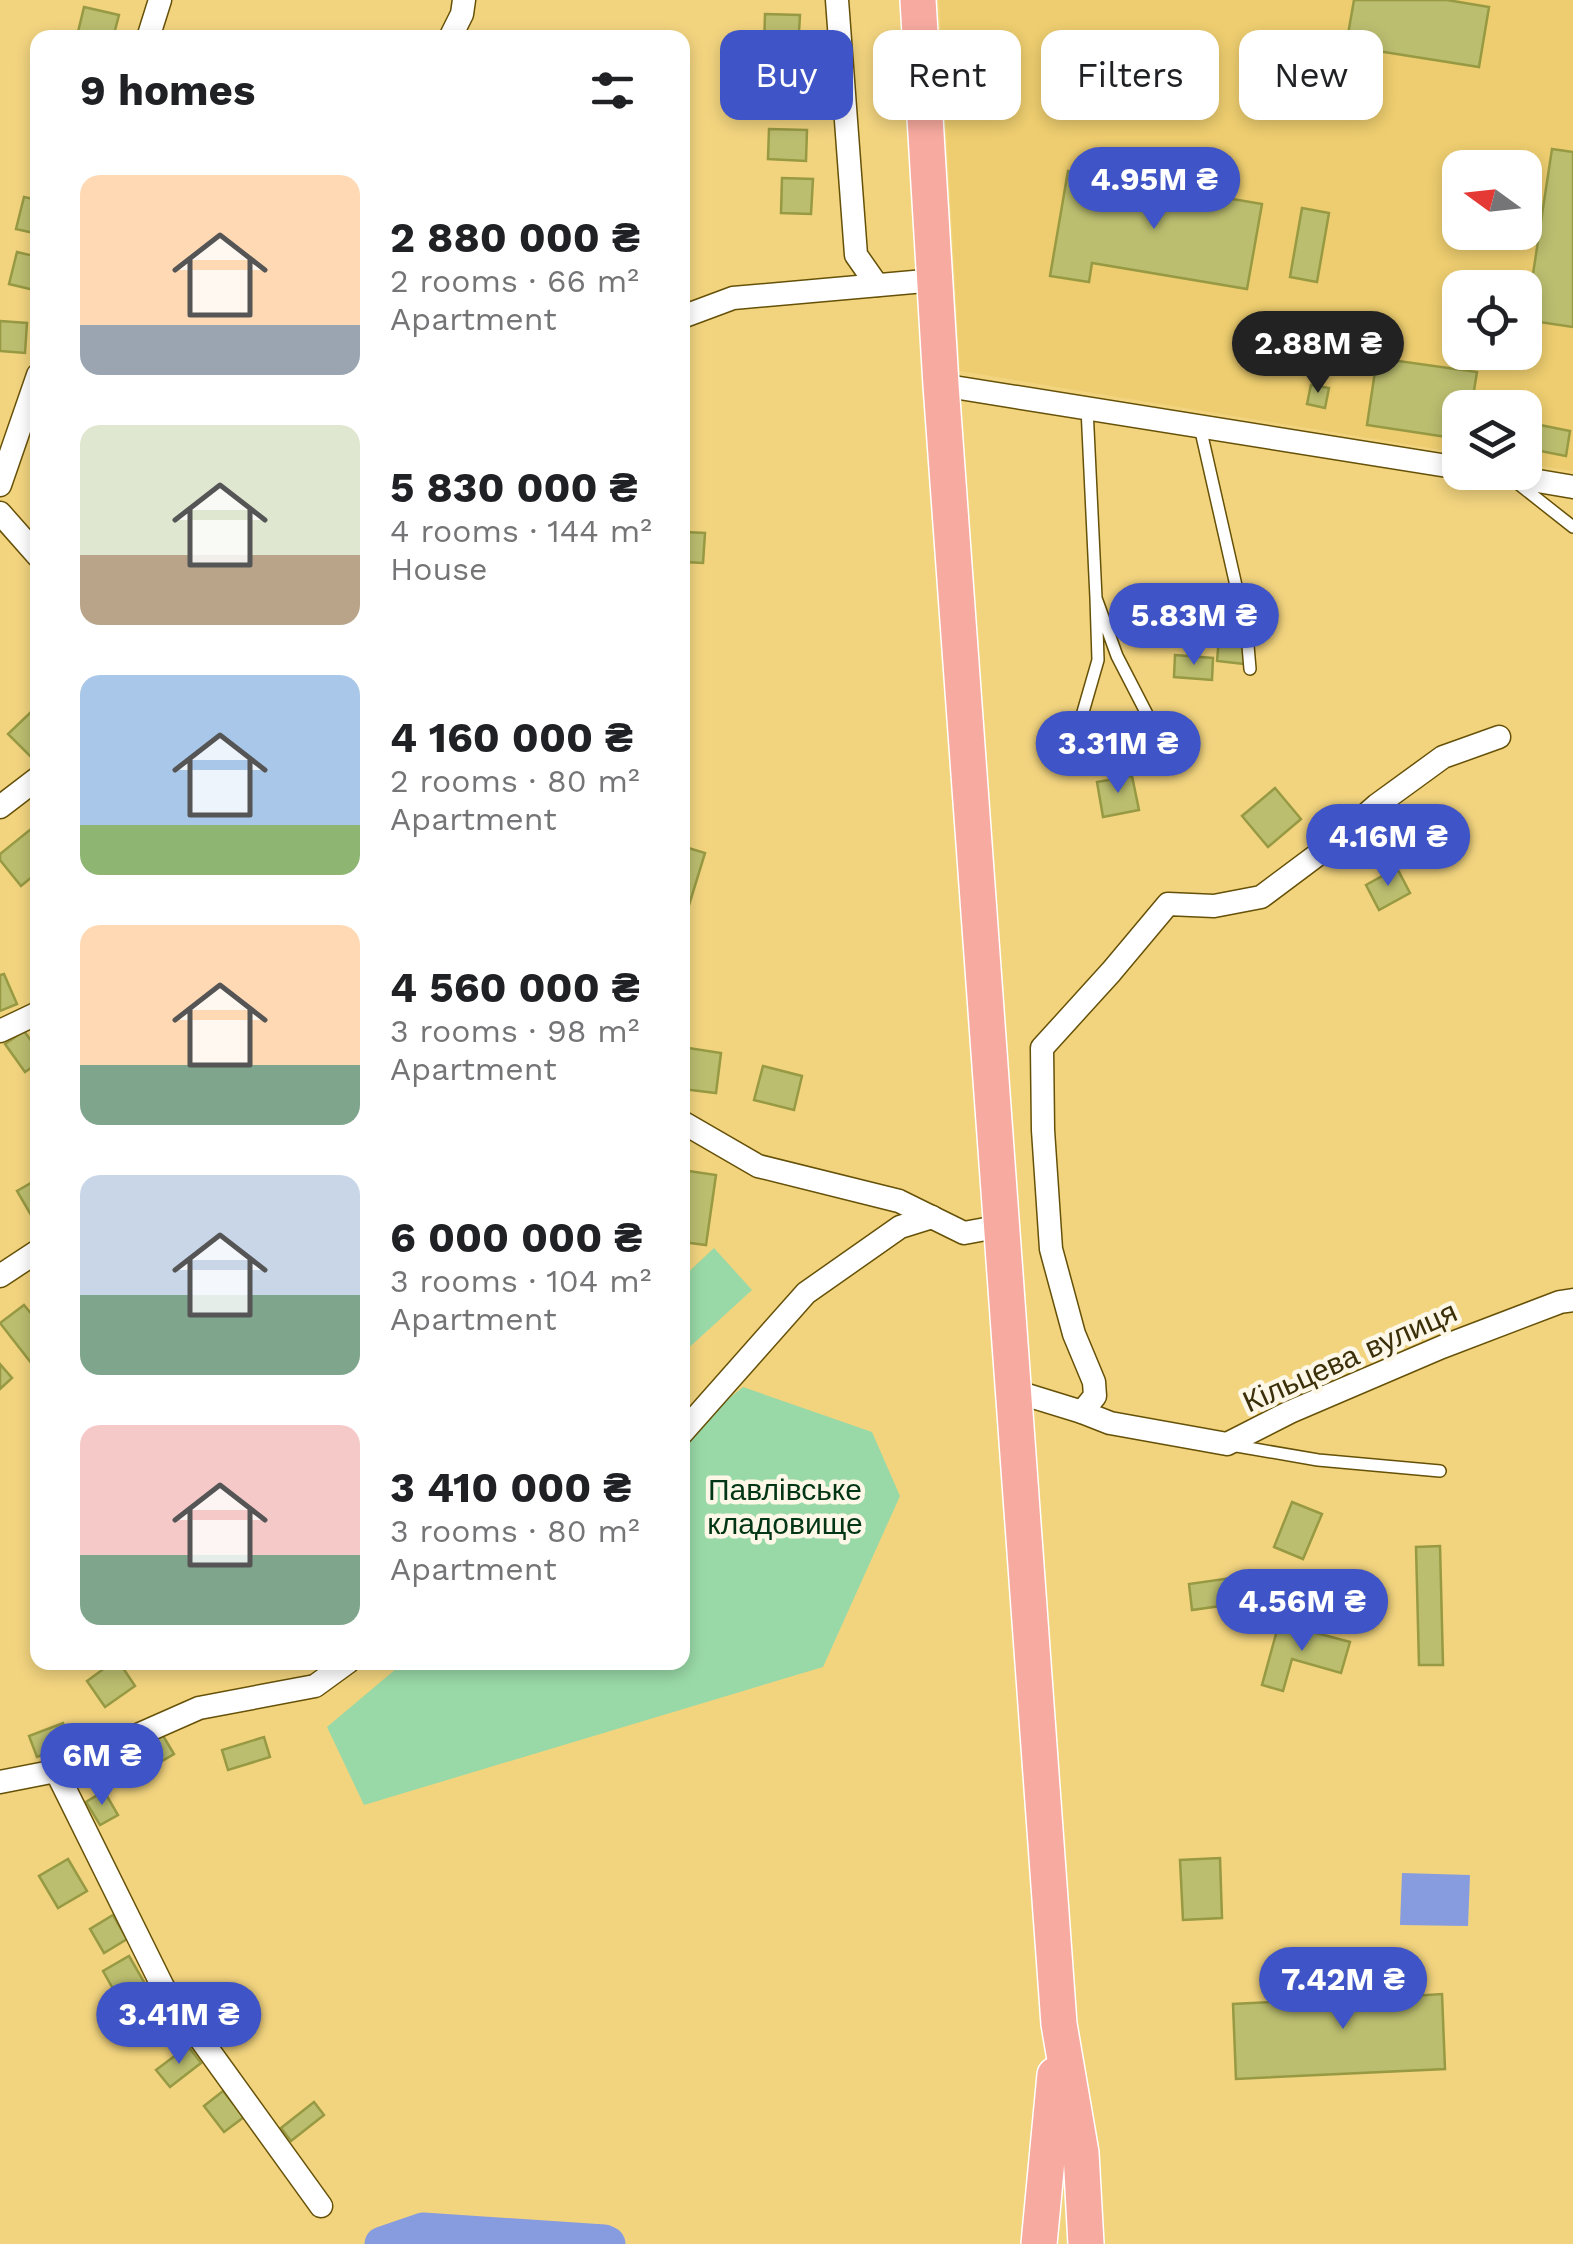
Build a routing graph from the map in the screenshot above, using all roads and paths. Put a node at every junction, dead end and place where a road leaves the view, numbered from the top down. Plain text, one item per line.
1 (160, 0) edge
2 (464, 0) edge
3 (837, 0) edge
4 (918, 0) edge
5 (151, 30) edge
6 (454, 30) edge
7 (936, 280) junction
8 (877, 285) junction
9 (690, 314) edge
10 (942, 385) junction
11 (30, 398) edge
12 (1087, 408) junction
13 (1200, 426) junction
14 (1442, 465) edge
15 (1542, 482) edge
16 (0, 485) edge
17 (1573, 487) edge
18 (1527, 490) edge
19 (0, 513) edge
20 (1573, 527) edge
21 (30, 547) edge
22 (1096, 598) junction
23 (1250, 669) dead end
24 (1499, 737) dead end
25 (30, 784) edge
26 (0, 807) edge
27 (30, 1017) edge
28 (0, 1031) edge
29 (690, 1127) edge
30 (932, 1217) junction
31 (1002, 1226) junction
32 (30, 1257) edge
33 (0, 1276) edge
34 (1573, 1300) edge
35 (1014, 1391) junction
36 (1082, 1412) junction
37 (690, 1424) edge
38 (1227, 1444) junction
39 (1440, 1470) dead end
40 (337, 1670) edge
41 (56, 1771) junction
42 (0, 1782) edge
43 (1059, 2024) junction
44 (321, 2206) dead end
45 (1039, 2244) edge
46 (1086, 2244) edge

1 - 5 street
2 - 6 street
3 - 8 street
4 - 7 main road
7 - 8 street
7 - 10 main road
8 - 9 street
10 - 12 street
10 - 31 main road
11 - 16 street
12 - 13 street
12 - 22 lane
13 - 14 street
13 - 23 lane
15 - 17 street
18 - 20 lane
19 - 21 street
22 - 22 lane
24 - 36 street
25 - 26 street
27 - 28 street
29 - 30 street
30 - 31 street
30 - 37 street
31 - 35 main road
32 - 33 street
34 - 38 street, Кільцева вулиця
35 - 36 street, Кільцева вулиця
35 - 43 main road
36 - 38 street, Кільцева вулиця
38 - 39 lane
40 - 41 street
41 - 42 street
41 - 44 street
43 - 45 main road
43 - 46 main road

